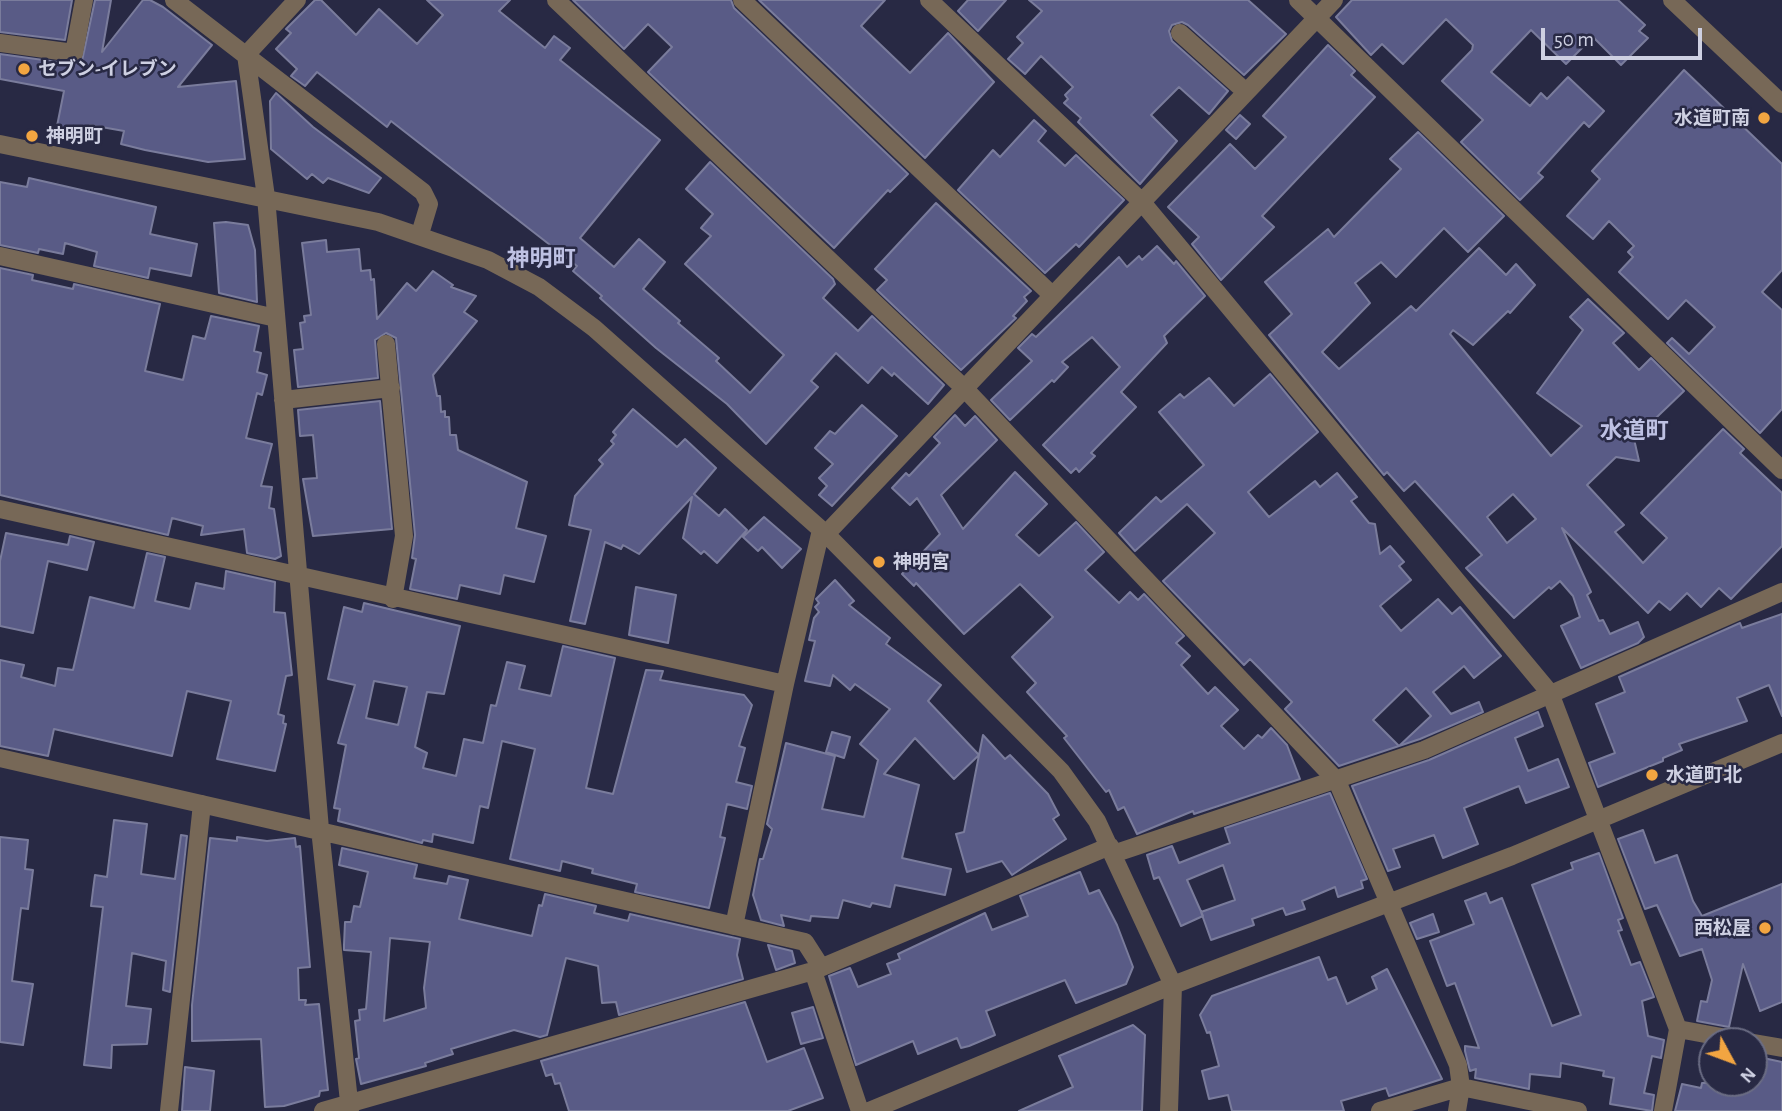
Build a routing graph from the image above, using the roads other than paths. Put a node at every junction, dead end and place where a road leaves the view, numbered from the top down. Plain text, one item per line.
1 (84, 0) edge
2 (174, 0) edge
3 (297, 0) edge
4 (556, 0) edge
5 (742, 0) edge
6 (929, 0) edge
7 (1298, 0) edge
8 (1334, 0) edge
9 (1672, 0) edge
10 (1317, 18) junction
11 (1180, 33) dead end
12 (0, 43) edge
13 (247, 55) junction
14 (1246, 92) junction
15 (1782, 104) edge
16 (0, 144) edge
17 (266, 197) junction
18 (1141, 201) junction
19 (420, 234) junction
20 (0, 256) edge
21 (1052, 295) junction
22 (276, 318) junction
23 (386, 344) dead end
24 (391, 388) junction
25 (965, 389) junction
26 (283, 400) junction
27 (1782, 470) edge
28 (0, 509) edge
29 (824, 532) junction
30 (298, 576) junction
31 (1782, 593) edge
32 (393, 599) junction
33 (785, 684) junction
34 (1550, 693) junction
35 (1782, 743) edge
36 (0, 758) edge
37 (1336, 781) junction
38 (202, 804) junction
39 (1597, 820) junction
40 (320, 830) junction
41 (1112, 850) junction
42 (1388, 901) junction
43 (734, 926) junction
44 (817, 969) junction
45 (1173, 985) junction
46 (1678, 1029) junction
47 (1698, 1033) edge
48 (1461, 1087) junction
49 (349, 1107) edge
50 (169, 1111) edge
51 (323, 1111) edge
52 (859, 1111) edge
53 (869, 1111) edge
54 (1169, 1111) edge
55 (1380, 1111) edge
56 (1457, 1111) edge
57 (1578, 1111) edge
58 (1663, 1111) edge

1 - 12 street
2 - 13 street
3 - 13 street
4 - 25 street
5 - 21 street
6 - 18 street
7 - 10 street
8 - 10 street
9 - 15 street
10 - 14 street
10 - 27 street
11 - 14 street
13 - 17 street
13 - 19 street
14 - 18 street
16 - 17 street
17 - 19 street
17 - 22 street
18 - 21 street
18 - 34 street
19 - 29 street
20 - 22 street
21 - 25 street
22 - 26 street
23 - 24 street
24 - 26 street
24 - 32 street
25 - 29 street
25 - 37 street
26 - 30 street
28 - 30 street
29 - 33 street
29 - 41 street
30 - 32 street
30 - 40 street
31 - 34 street
32 - 33 street
33 - 43 street
34 - 37 street
34 - 39 street
35 - 39 street
36 - 38 street
37 - 41 street
37 - 42 street
38 - 40 street
38 - 50 street
39 - 42 street
39 - 46 street
40 - 43 street
40 - 49 street
41 - 44 street
41 - 45 street
42 - 45 street
42 - 48 street
43 - 44 street
44 - 49 street
44 - 52 street
45 - 53 street
45 - 54 street
46 - 47 street
46 - 58 street
48 - 55 street
48 - 56 street
48 - 57 street
49 - 51 street

